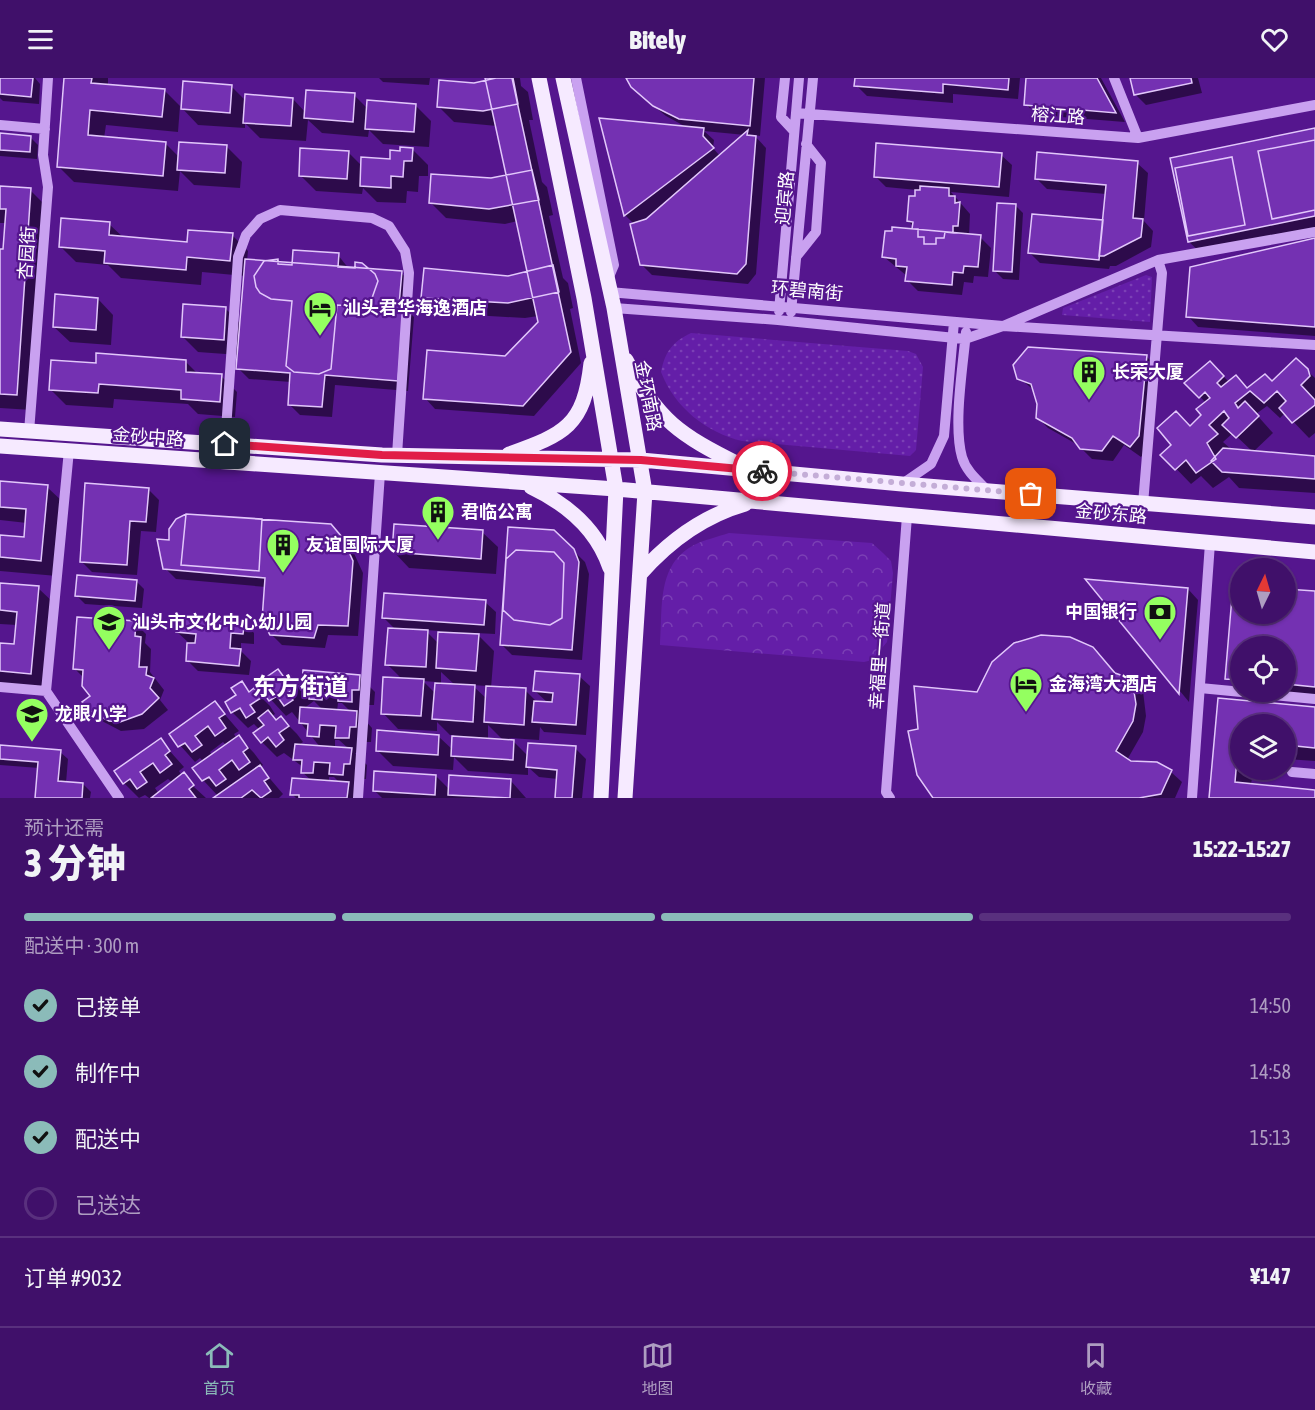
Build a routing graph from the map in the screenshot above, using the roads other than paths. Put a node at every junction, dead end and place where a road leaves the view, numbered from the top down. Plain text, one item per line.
1 (48, 78) edge
2 (539, 78) edge
3 (563, 78) edge
4 (576, 78) edge
5 (784, 78) edge
6 (799, 78) edge
7 (822, 78) edge
8 (1114, 78) edge
9 (813, 82) edge
10 (1315, 105) edge
11 (796, 112) junction
12 (809, 114) junction
13 (0, 125) edge
14 (45, 129) junction
15 (794, 131) junction
16 (1138, 138) junction
17 (806, 144) junction
18 (1315, 232) edge
19 (796, 257) junction
20 (1158, 260) junction
21 (608, 287) junction
22 (779, 305) junction
23 (792, 306) junction
24 (614, 308) junction
25 (778, 320) junction
26 (790, 321) junction
27 (954, 321) junction
28 (966, 323) junction
29 (1003, 326) junction
30 (1157, 336) junction
31 (953, 338) junction
32 (965, 339) junction
33 (592, 345) junction
34 (619, 345) junction
35 (1315, 345) edge
36 (0, 429) edge
37 (29, 432) junction
38 (225, 444) junction
39 (0, 446) edge
40 (69, 450) junction
41 (397, 455) junction
42 (498, 457) junction
43 (613, 459) junction
44 (641, 460) junction
45 (748, 469) junction
46 (380, 473) junction
47 (523, 483) junction
48 (902, 484) junction
49 (616, 489) junction
50 (987, 490) junction
51 (645, 492) junction
52 (754, 502) junction
53 (1143, 504) junction
54 (908, 516) junction
55 (1315, 517) edge
56 (1209, 543) junction
57 (1315, 552) edge
58 (611, 573) junction
59 (640, 574) junction
60 (0, 687) edge
61 (1200, 688) junction
62 (46, 691) junction
63 (1315, 699) edge
64 (1296, 772) edge
65 (1315, 774) edge
66 (119, 798) edge
67 (358, 798) edge
68 (601, 798) edge
69 (625, 798) edge
70 (890, 798) edge
71 (1192, 798) edge

1 - 14 street, 杏园街
2 - 33 main road
3 - 21 main road, 金环南路
4 - 21 street
5 - 15 street
6 - 11 street, 迎宾路
7 - 9 street
8 - 16 street
9 - 12 street, 迎宾路
10 - 16 street, 榕江路
11 - 12 street, 榕江路
11 - 15 street, 迎宾路
12 - 16 street, 榕江路
12 - 17 street, 迎宾路
13 - 14 street
14 - 37 street, 杏园街
15 - 22 street, 迎宾路
17 - 19 street, 迎宾路
17 - 19 street
18 - 20 street
19 - 23 street, 迎宾路
20 - 29 street
20 - 30 street
21 - 22 street, 环碧南街
21 - 24 main road, 金环南路
22 - 23 street, 环碧南街
22 - 25 street, 迎宾路
23 - 26 street, 迎宾路
23 - 27 street, 环碧南街
24 - 25 street, 环碧南街
24 - 34 main road, 金环南路
25 - 26 street, 环碧南街
26 - 31 street, 环碧南街
27 - 28 street, 环碧南街
27 - 31 street
28 - 29 street, 环碧南街
28 - 32 street
29 - 30 street, 环碧南街
29 - 32 street, 环碧南街
30 - 35 street, 环碧南街
30 - 53 street
31 - 32 street, 环碧南街
31 - 48 street
32 - 50 street
33 - 42 main road
33 - 43 main road
34 - 44 main road, 金环南路
34 - 45 main road
36 - 37 main road, 金砂中路
37 - 38 main road, 金砂中路
38 - 41 main road, 金砂中路
38 - 41 street
39 - 40 main road, 金砂中路
40 - 46 main road, 金砂中路
40 - 62 street
41 - 42 main road, 金砂中路
42 - 43 main road, 金砂中路
43 - 44 main road, 金砂中路
43 - 49 main road
44 - 45 main road, 金砂东路
44 - 51 main road, 金环南路
45 - 48 main road, 金砂东路
46 - 47 main road, 金砂中路
46 - 67 street
47 - 49 main road, 金砂中路
47 - 58 main road
48 - 50 main road, 金砂东路
49 - 51 main road, 金砂东路
49 - 58 main road
50 - 53 main road, 金砂东路
51 - 52 main road, 金砂东路
51 - 59 main road, 金环南路
52 - 54 main road, 金砂东路
52 - 59 main road
53 - 55 main road, 金砂东路
54 - 56 main road, 金砂东路
54 - 70 street, 幸福里一街道
56 - 57 main road, 金砂东路
56 - 61 street
58 - 68 main road
59 - 69 main road, 金环南路
60 - 62 street
61 - 63 street
61 - 71 street
62 - 66 street
64 - 65 street

